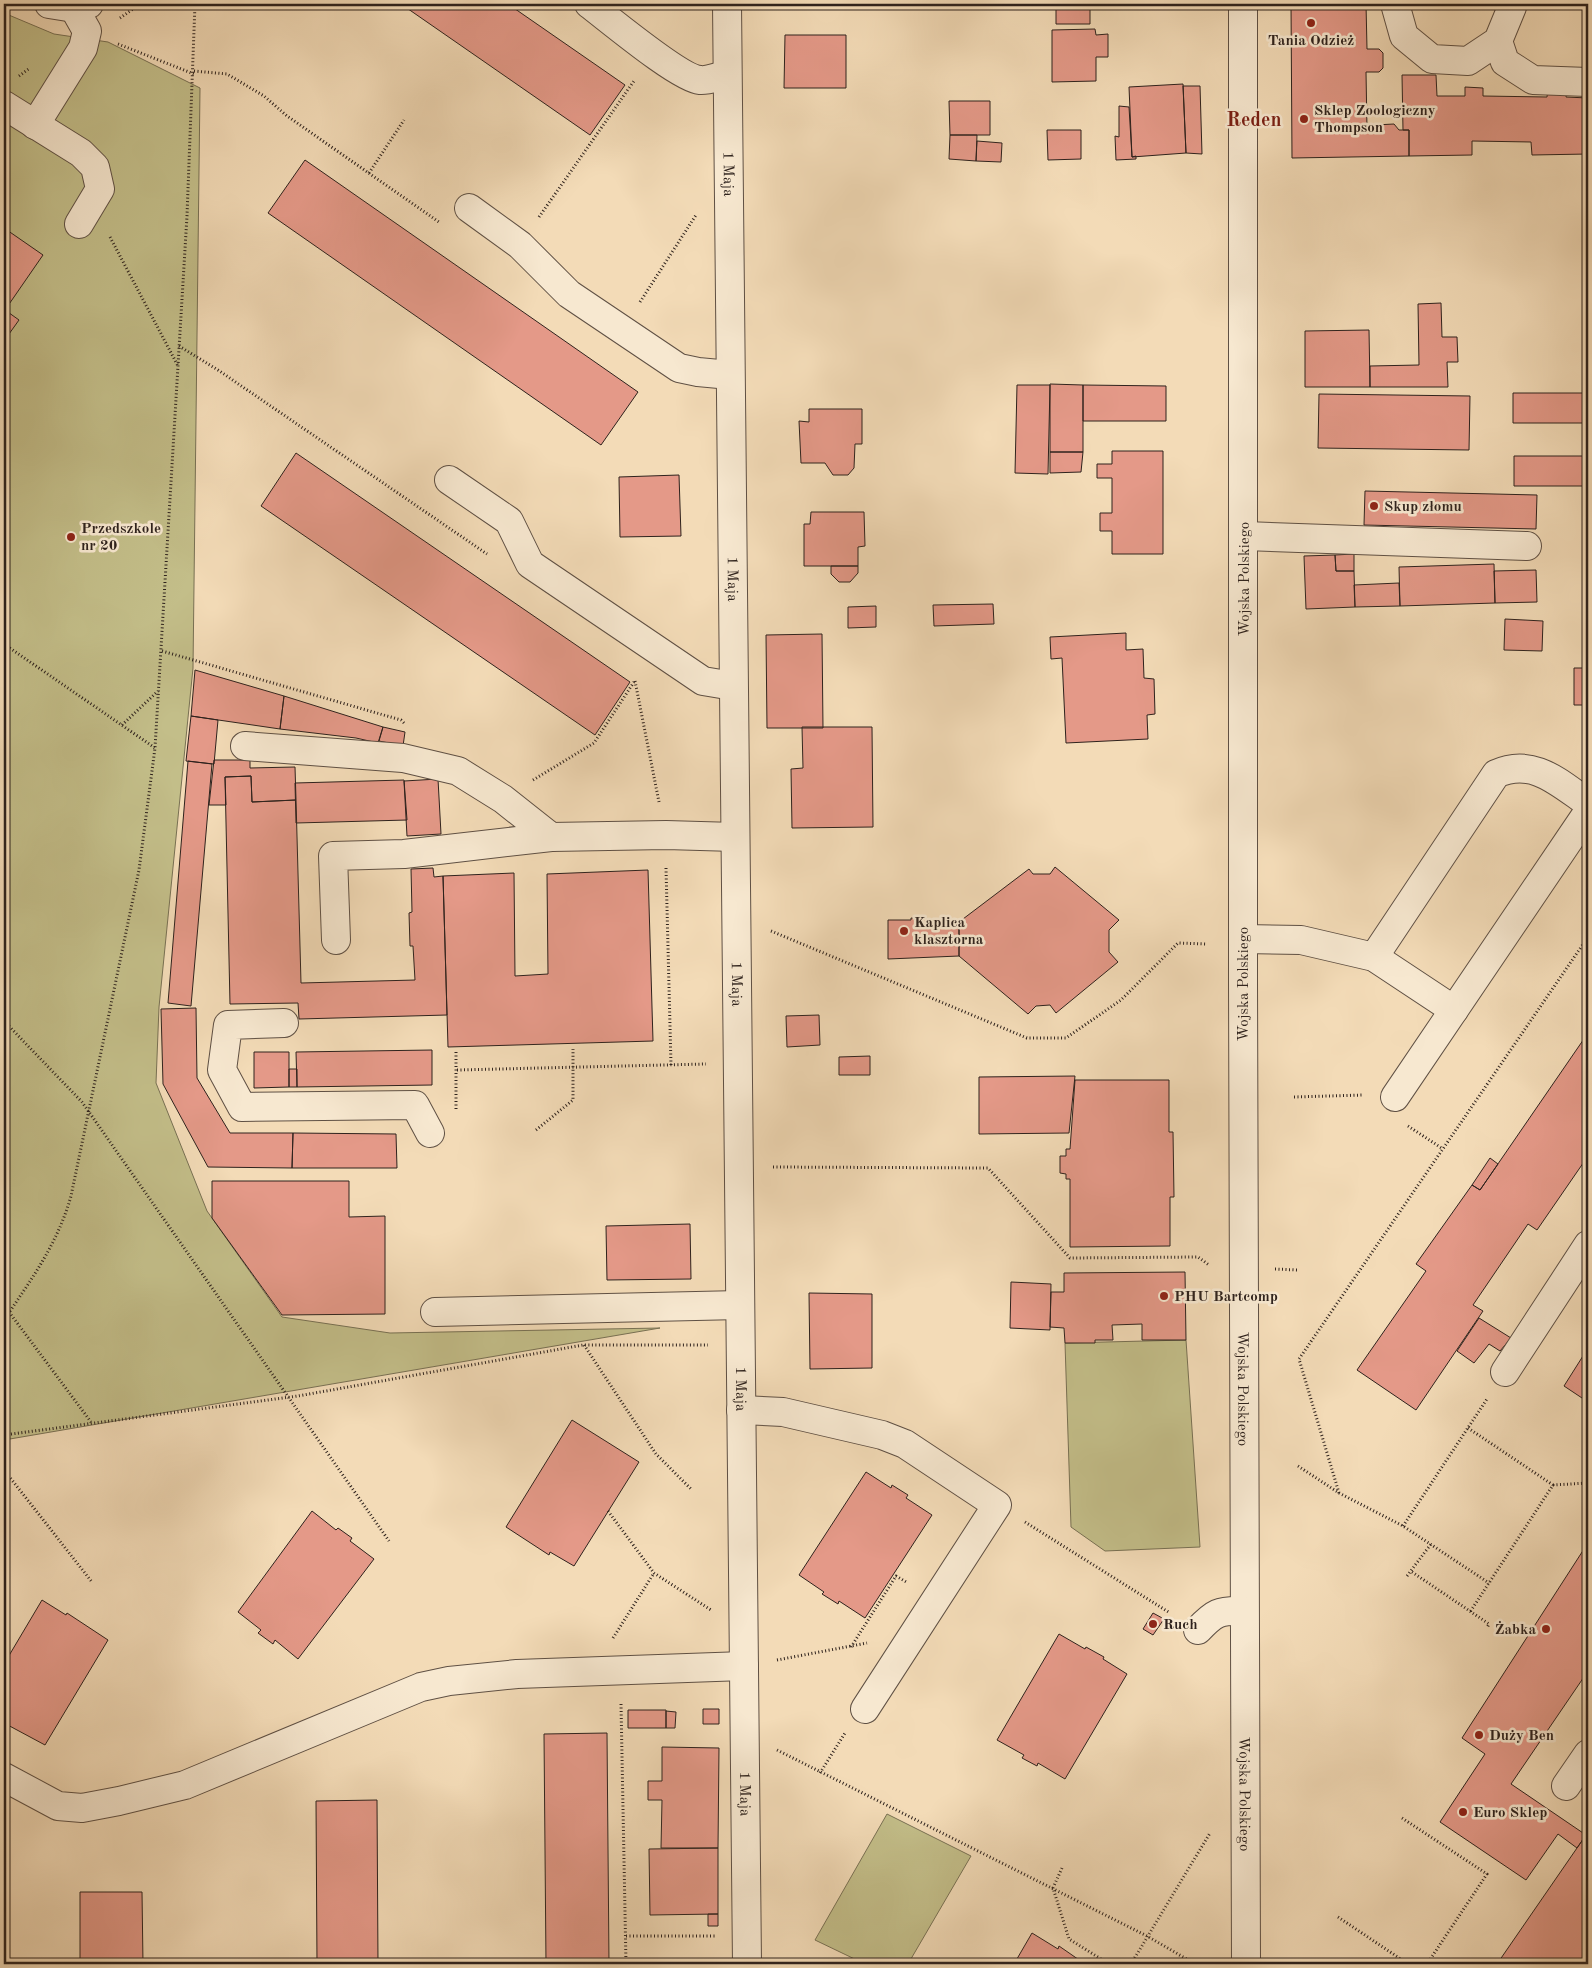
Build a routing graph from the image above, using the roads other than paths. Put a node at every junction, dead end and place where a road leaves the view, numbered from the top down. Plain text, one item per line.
1 (589, 4) edge
2 (726, 4) edge
3 (1243, 4) edge
4 (1395, 4) edge
5 (1511, 4) edge
6 (75, 12) edge
7 (1498, 41) junction
8 (727, 75) junction
9 (1588, 82) edge
10 (4, 105) edge
11 (35, 125) junction
12 (469, 208) road end
13 (85, 215) road end
14 (730, 375) junction
15 (449, 480) dead end
16 (1245, 536) junction
17 (1526, 546) dead end
18 (733, 686) junction
19 (245, 746) dead end
20 (1588, 803) edge
21 (1588, 812) edge
22 (551, 837) junction
23 (735, 837) junction
24 (1243, 939) junction
25 (336, 940) dead end
26 (1374, 957) junction
27 (1454, 1010) junction
28 (284, 1023) dead end
29 (1395, 1096) dead end
30 (430, 1133) dead end
31 (1588, 1246) edge
32 (740, 1305) junction
33 (435, 1312) dead end
34 (1505, 1372) dead end
35 (741, 1410) junction
36 (1243, 1611) junction
37 (1198, 1630) road end
38 (744, 1666) junction
39 (865, 1709) road end
40 (1588, 1754) edge
41 (4, 1777) edge
42 (1566, 1786) dead end
43 (747, 1964) edge
44 (1246, 1964) edge

1 - 8 street
2 - 8 street, 1 Maja
3 - 16 street, Wojska Polskiego
4 - 7 street
5 - 7 street
6 - 11 street
7 - 9 street
8 - 14 street, 1 Maja
10 - 11 street
11 - 13 street
12 - 14 street
14 - 18 street, 1 Maja
15 - 18 street
16 - 17 street
16 - 24 street, Wojska Polskiego
18 - 23 street, 1 Maja
19 - 22 street
20 - 26 street
21 - 27 street
22 - 23 street
22 - 25 street
23 - 32 street, 1 Maja
24 - 26 street
24 - 36 street, Wojska Polskiego
26 - 27 street
27 - 29 street
28 - 30 street
31 - 34 street
32 - 33 street
32 - 35 street, 1 Maja
35 - 38 street, 1 Maja
35 - 39 street
36 - 37 street
36 - 44 street, Wojska Polskiego
38 - 41 street
38 - 43 street, 1 Maja
40 - 42 street

